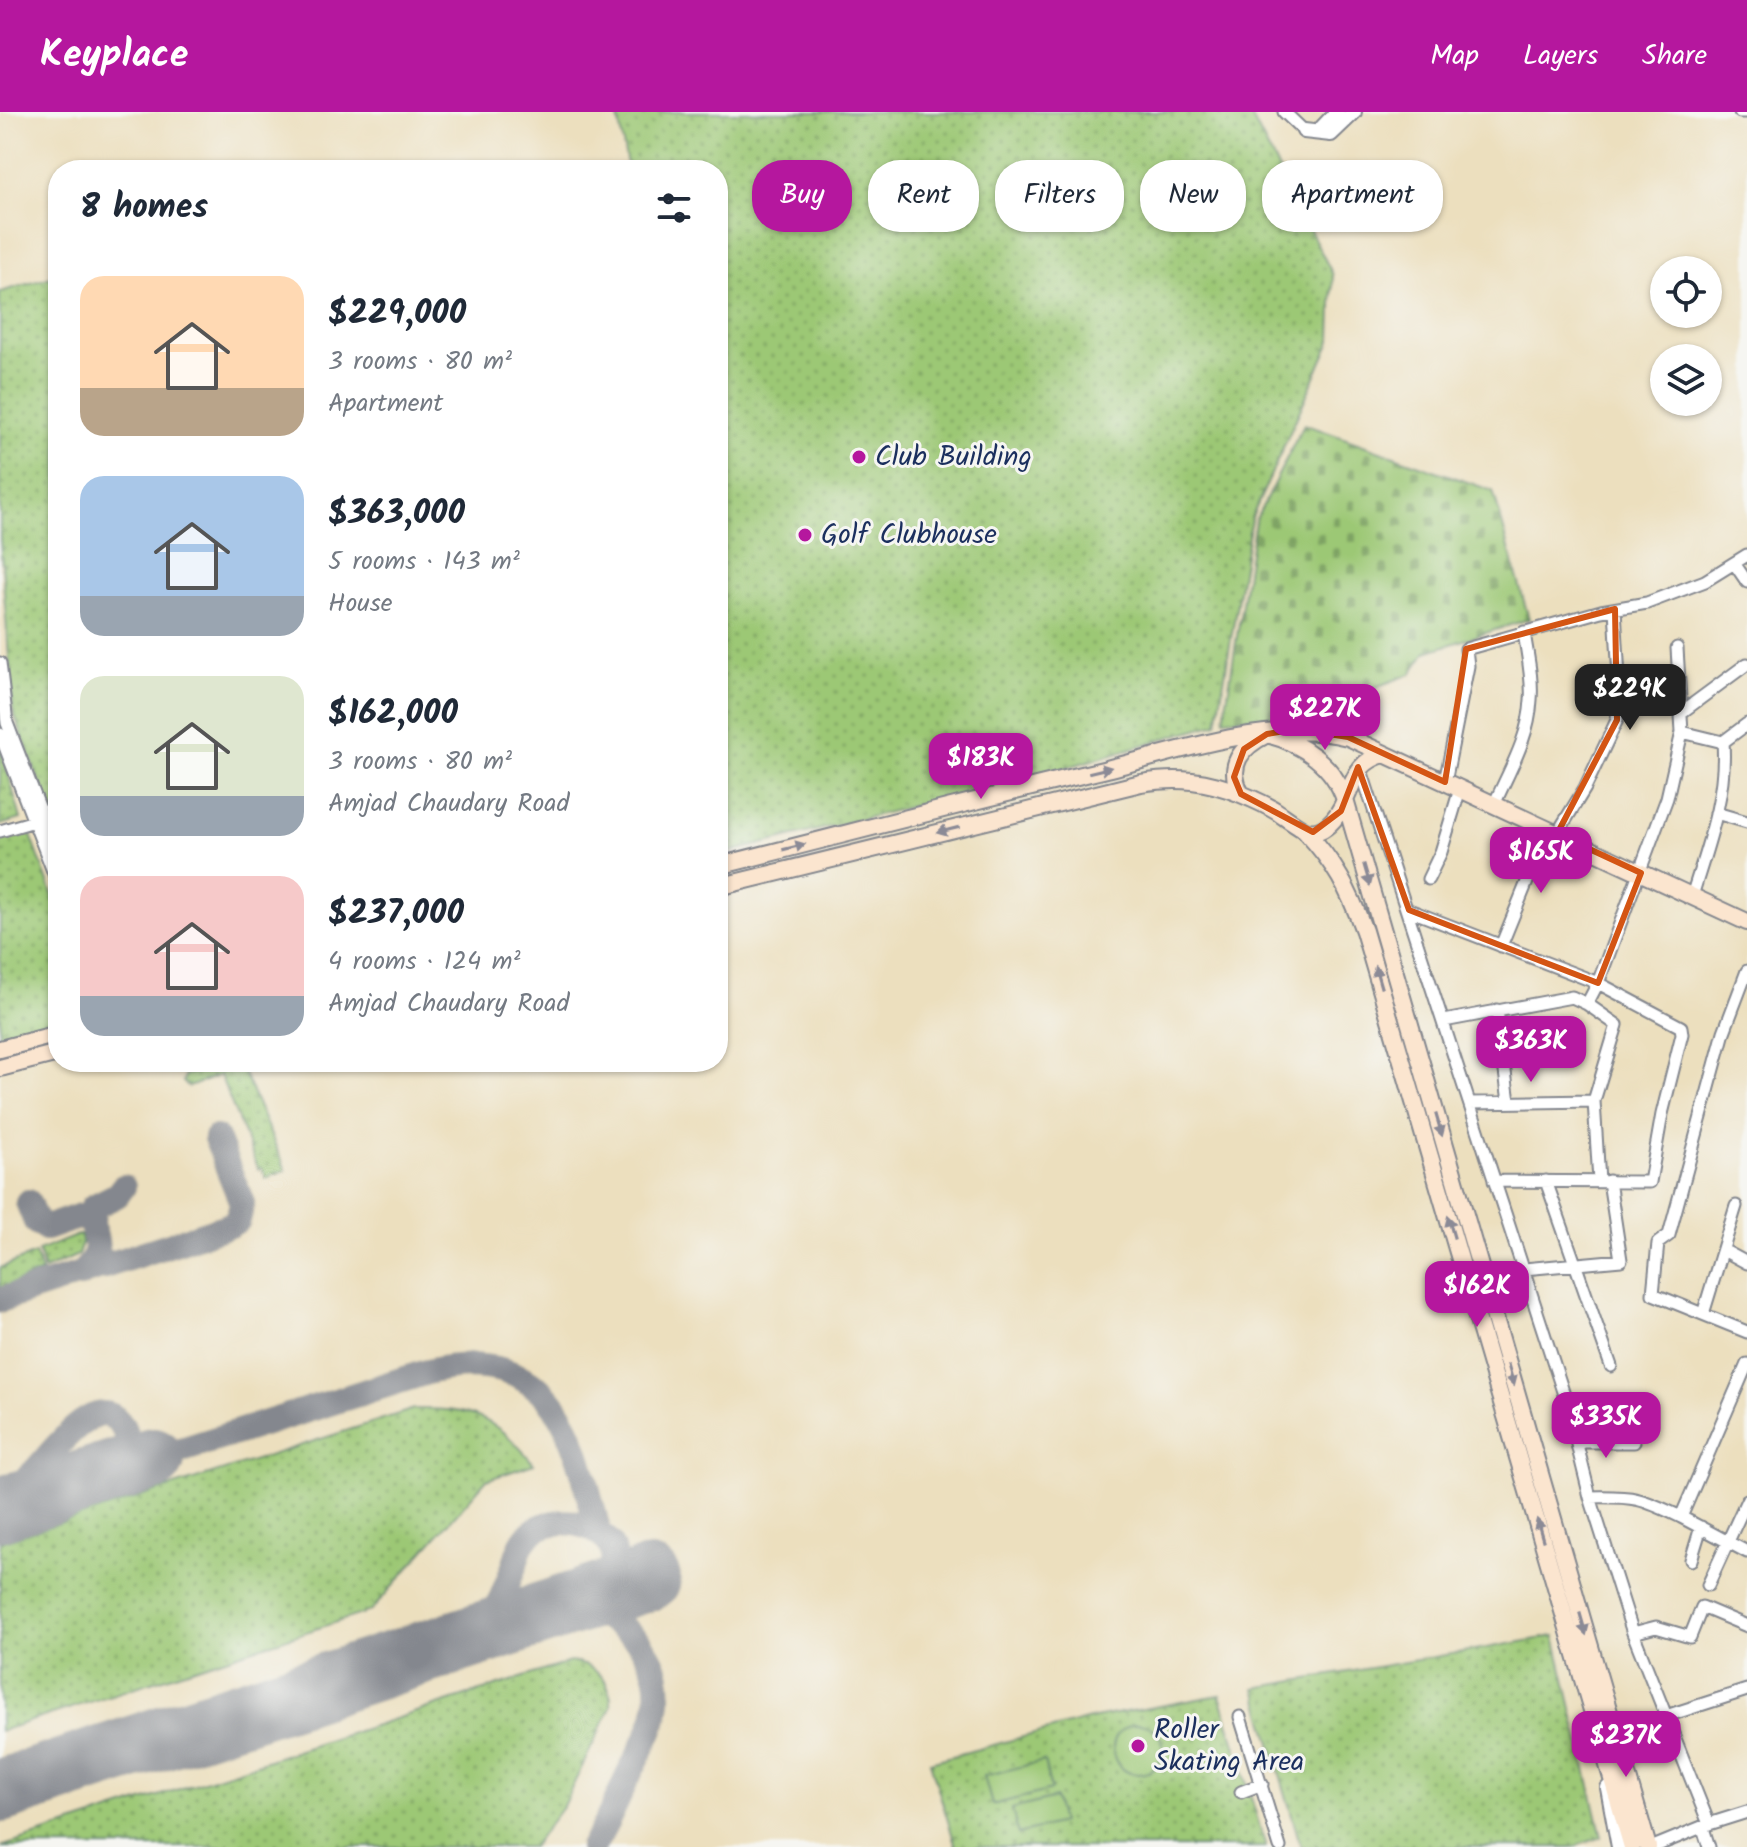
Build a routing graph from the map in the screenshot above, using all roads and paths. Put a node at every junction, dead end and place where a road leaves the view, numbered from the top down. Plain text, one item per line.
1 (1284, 112) edge
2 (1337, 112) edge
3 (1354, 112) edge
4 (1740, 112) edge
5 (1747, 112) edge
6 (1311, 131) junction
7 (1747, 555) edge
8 (1734, 563) junction
9 (1747, 582) edge
10 (1615, 609) junction
11 (1524, 632) junction
12 (1677, 648) dead end
13 (0, 663) edge
14 (1747, 664) edge
15 (1682, 712) junction
16 (1747, 724) edge
17 (1682, 732) junction
18 (0, 734) edge
19 (1267, 734) junction
20 (1723, 742) junction
21 (1384, 754) junction
22 (1360, 766) junction
23 (1452, 786) junction
24 (1241, 794) junction
25 (1345, 800) junction
26 (1494, 805) junction
27 (1716, 813) junction
28 (38, 820) junction
29 (1747, 822) edge
30 (0, 831) edge
31 (1305, 831) junction
32 (1553, 832) junction
33 (48, 838) edge
34 (48, 852) edge
35 (728, 864) edge
36 (1641, 873) junction
37 (1428, 879) dead end
38 (728, 885) edge
39 (1692, 896) junction
40 (1409, 910) junction
41 (1747, 922) edge
42 (1501, 946) junction
43 (1747, 971) edge
44 (1598, 983) junction
45 (1587, 1004) junction
46 (1497, 1010) junction
47 (1444, 1021) junction
48 (48, 1037) edge
49 (0, 1049) edge
50 (48, 1056) edge
51 (0, 1068) edge
52 (1594, 1101) junction
53 (1509, 1102) junction
54 (1470, 1103) junction
55 (1494, 1181) junction
56 (1546, 1181) junction
57 (1604, 1181) junction
58 (1736, 1206) dead end
59 (1723, 1250) junction
60 (1575, 1262) junction
61 (1747, 1263) edge
62 (1524, 1269) junction
63 (1703, 1314) junction
64 (1747, 1332) edge
65 (1747, 1364) edge
66 (1611, 1366) dead end
67 (1578, 1442) junction
68 (1634, 1442) dead end
69 (1590, 1497) junction
70 (1747, 1500) edge
71 (1681, 1517) junction
72 (1701, 1527) junction
73 (1728, 1542) junction
74 (1747, 1552) edge
75 (1691, 1560) dead end
76 (1708, 1585) dead end
77 (1747, 1626) edge
78 (1633, 1633) junction
79 (1747, 1690) edge
80 (1593, 1713) junction
81 (1666, 1716) junction
82 (1240, 1717) dead end
83 (1262, 1784) junction
84 (1241, 1792) dead end
85 (1747, 1812) edge
86 (1706, 1826) junction
87 (1280, 1847) edge
88 (1619, 1847) edge
89 (1632, 1847) edge
90 (1650, 1847) edge
91 (1709, 1847) edge

1 - 6 street
2 - 6 street
3 - 6 street
4 - 5 street
7 - 8 street
8 - 9 street
8 - 10 street
10 - 11 street
10 - 32 street
11 - 23 street
11 - 26 street
12 - 15 street
13 - 28 street
14 - 15 street
15 - 17 street
16 - 20 street
17 - 20 street
17 - 36 street
18 - 28 street
19 - 21 main road
19 - 24 main road
19 - 25 main road
35 -> 19 main road
20 - 27 street
21 - 22 main road
21 - 23 main road
22 - 25 main road
22 - 40 street
23 - 26 main road
23 - 37 street
24 - 31 main road
24 -> 38 main road
25 - 31 main road
25 -> 90 main road
26 - 32 main road
27 - 29 street
27 - 39 street
28 - 30 street
28 - 33 street
28 - 34 street
80 -> 31 main road
32 - 36 main road
32 - 42 street
36 - 39 main road
36 - 44 street
39 - 41 main road
40 - 42 street
40 - 47 street
42 - 44 street
43 - 63 street
44 - 45 street
44 - 57 street
45 - 46 street
45 - 52 street
46 - 47 street
46 - 53 street
47 - 54 street
48 - 49 main road
50 - 51 main road
52 - 53 street
52 - 57 street
53 - 54 street
54 - 55 street
55 - 56 street
55 - 62 street
56 - 57 street
56 - 60 street
57 - 60 street
58 - 59 street
59 - 61 street
59 - 63 street
60 - 62 street
60 - 66 street
62 - 67 street
63 - 64 street
65 - 71 street
67 - 68 street
67 - 69 street
69 - 71 street
69 - 78 street
70 - 73 street
71 - 72 street
72 - 73 street
72 - 75 street
73 - 74 street
73 - 76 street
77 - 78 street
78 - 81 street
79 - 81 street
80 - 88 street
80 - 89 main road
81 - 86 street
82 - 83 street
83 - 84 street
83 - 87 street
85 - 86 street
86 - 90 street
86 - 91 street

